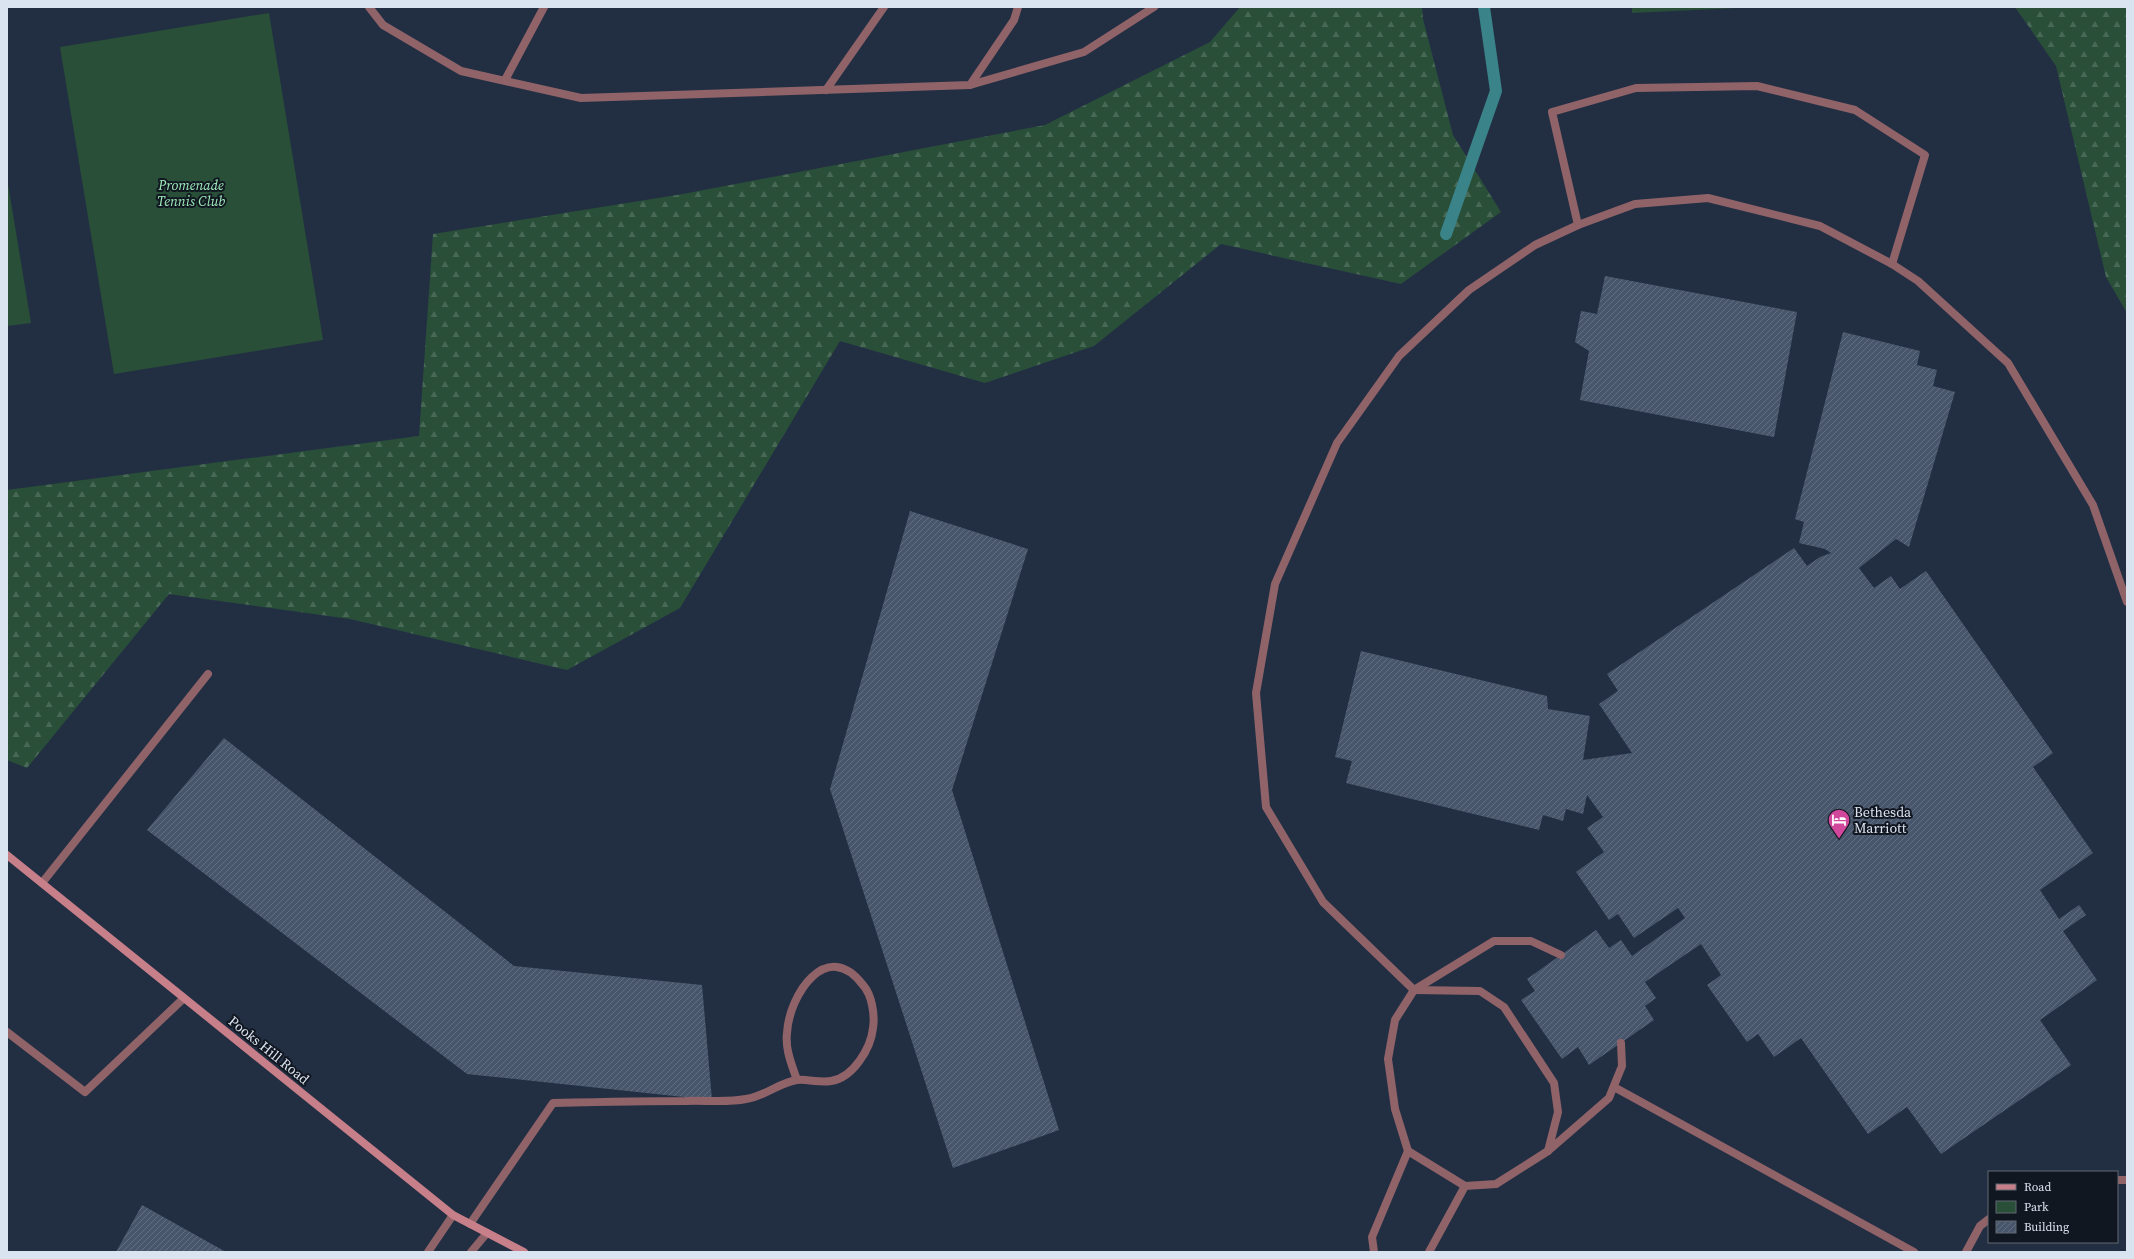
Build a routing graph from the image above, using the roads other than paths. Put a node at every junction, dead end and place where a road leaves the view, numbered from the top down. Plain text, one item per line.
1 (369, 7) edge
2 (544, 7) edge
3 (884, 7) edge
4 (1018, 7) edge
5 (1154, 7) edge
6 (505, 80) junction
7 (970, 85) junction
8 (826, 90) junction
9 (1578, 225) junction
10 (1892, 264) junction
11 (2127, 602) edge
12 (208, 674) dead end
13 (7, 855) edge
14 (42, 883) junction
15 (1561, 955) dead end
16 (1414, 990) junction
17 (184, 998) junction
18 (7, 1032) edge
19 (1621, 1043) dead end
20 (797, 1080) junction
21 (1614, 1086) junction
22 (1408, 1151) junction
23 (1548, 1151) junction
24 (1465, 1186) junction
25 (453, 1215) junction
26 (1988, 1220) edge
27 (470, 1224) junction
28 (487, 1233) junction
29 (428, 1252) edge
30 (472, 1252) edge
31 (524, 1252) edge
32 (1374, 1252) edge
33 (1429, 1252) edge
34 (1914, 1252) edge
35 (1966, 1252) edge

1 - 6 lane
2 - 6 lane
3 - 8 lane
4 - 7 lane
5 - 7 lane
6 - 8 lane
7 - 8 lane
9 - 10 lane
9 - 10 lane
9 - 16 lane
10 - 11 lane
12 - 14 lane
13 - 14 street, Pooks Hill Road
14 - 17 street, Pooks Hill Road
15 - 16 lane
16 - 22 lane
16 - 23 lane
17 - 18 lane
17 - 25 street, Pooks Hill Road
19 - 21 lane
20 - 20 lane
20 - 27 lane
21 - 23 lane
21 - 34 lane
22 - 24 lane
22 - 32 lane
23 - 24 lane
24 - 33 lane
25 - 27 street, Pooks Hill Road
25 - 29 lane
26 - 35 lane
27 - 28 street, Pooks Hill Road
28 - 30 lane
28 - 31 street, Pooks Hill Road

